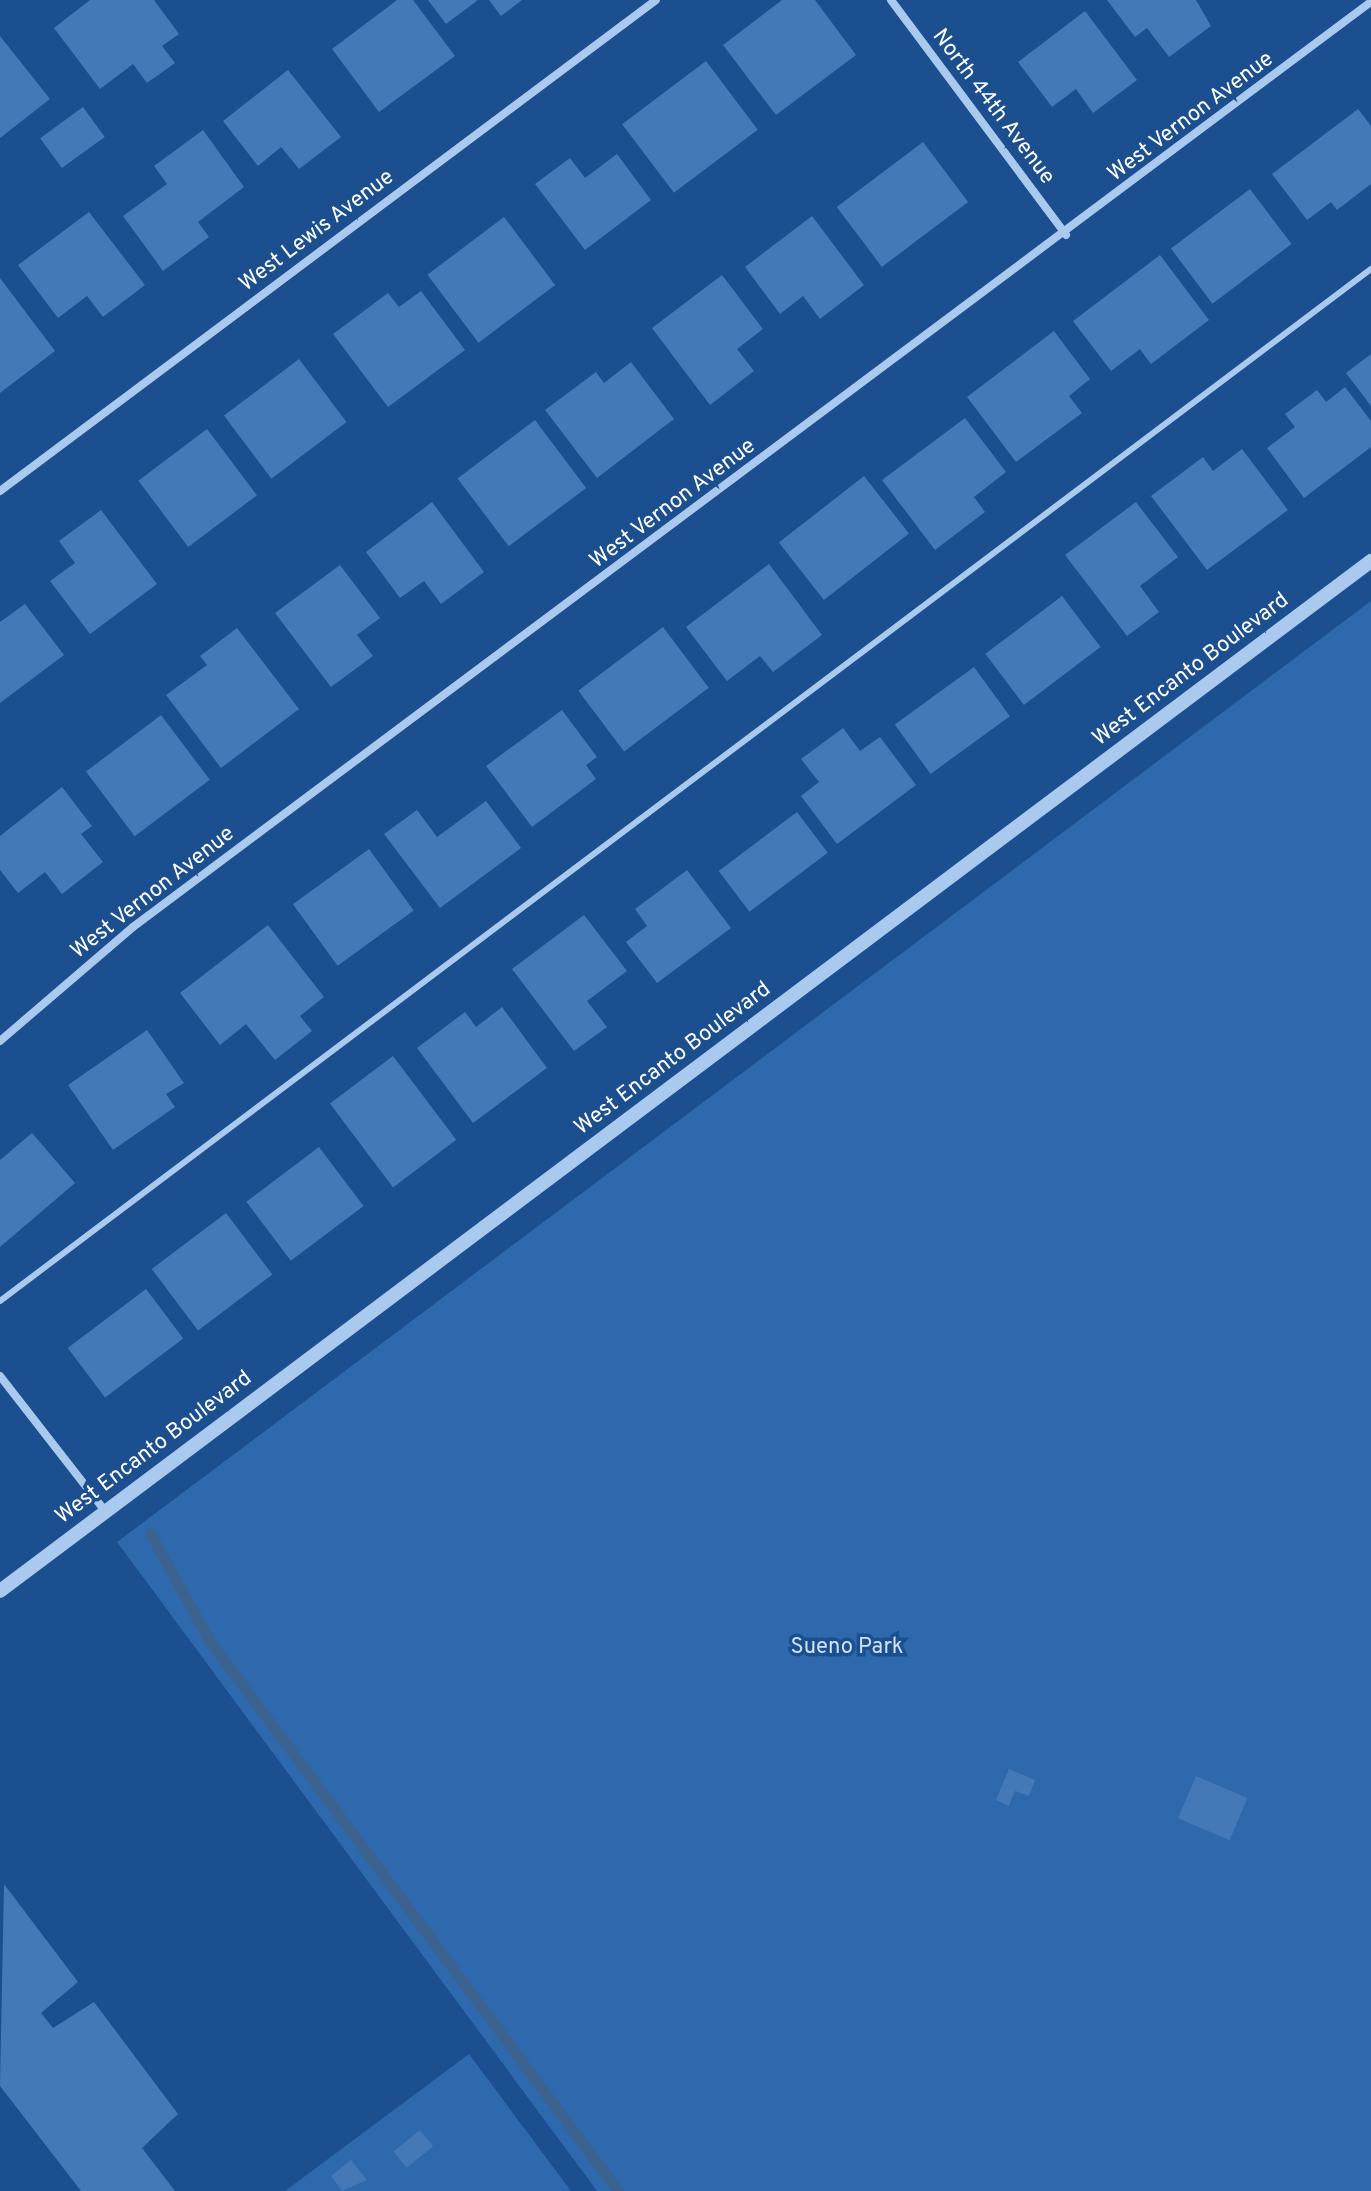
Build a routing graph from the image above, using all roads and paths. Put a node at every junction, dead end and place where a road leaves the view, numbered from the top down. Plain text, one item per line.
1 (656, 0) edge
2 (891, 0) edge
3 (1371, 2) edge
4 (1066, 235) junction
5 (1371, 269) edge
6 (0, 491) edge
7 (1371, 561) edge
8 (0, 1041) edge
9 (0, 1301) edge
10 (0, 1376) edge
11 (106, 1512) junction
12 (0, 1591) edge

1 - 6 street, West Lewis Avenue
2 - 4 street, North 44th Avenue
3 - 4 street, West Vernon Avenue
4 - 8 street, West Vernon Avenue
5 - 9 lane
7 - 11 street, West Encanto Boulevard
10 - 11 street
11 - 12 street, West Encanto Boulevard

